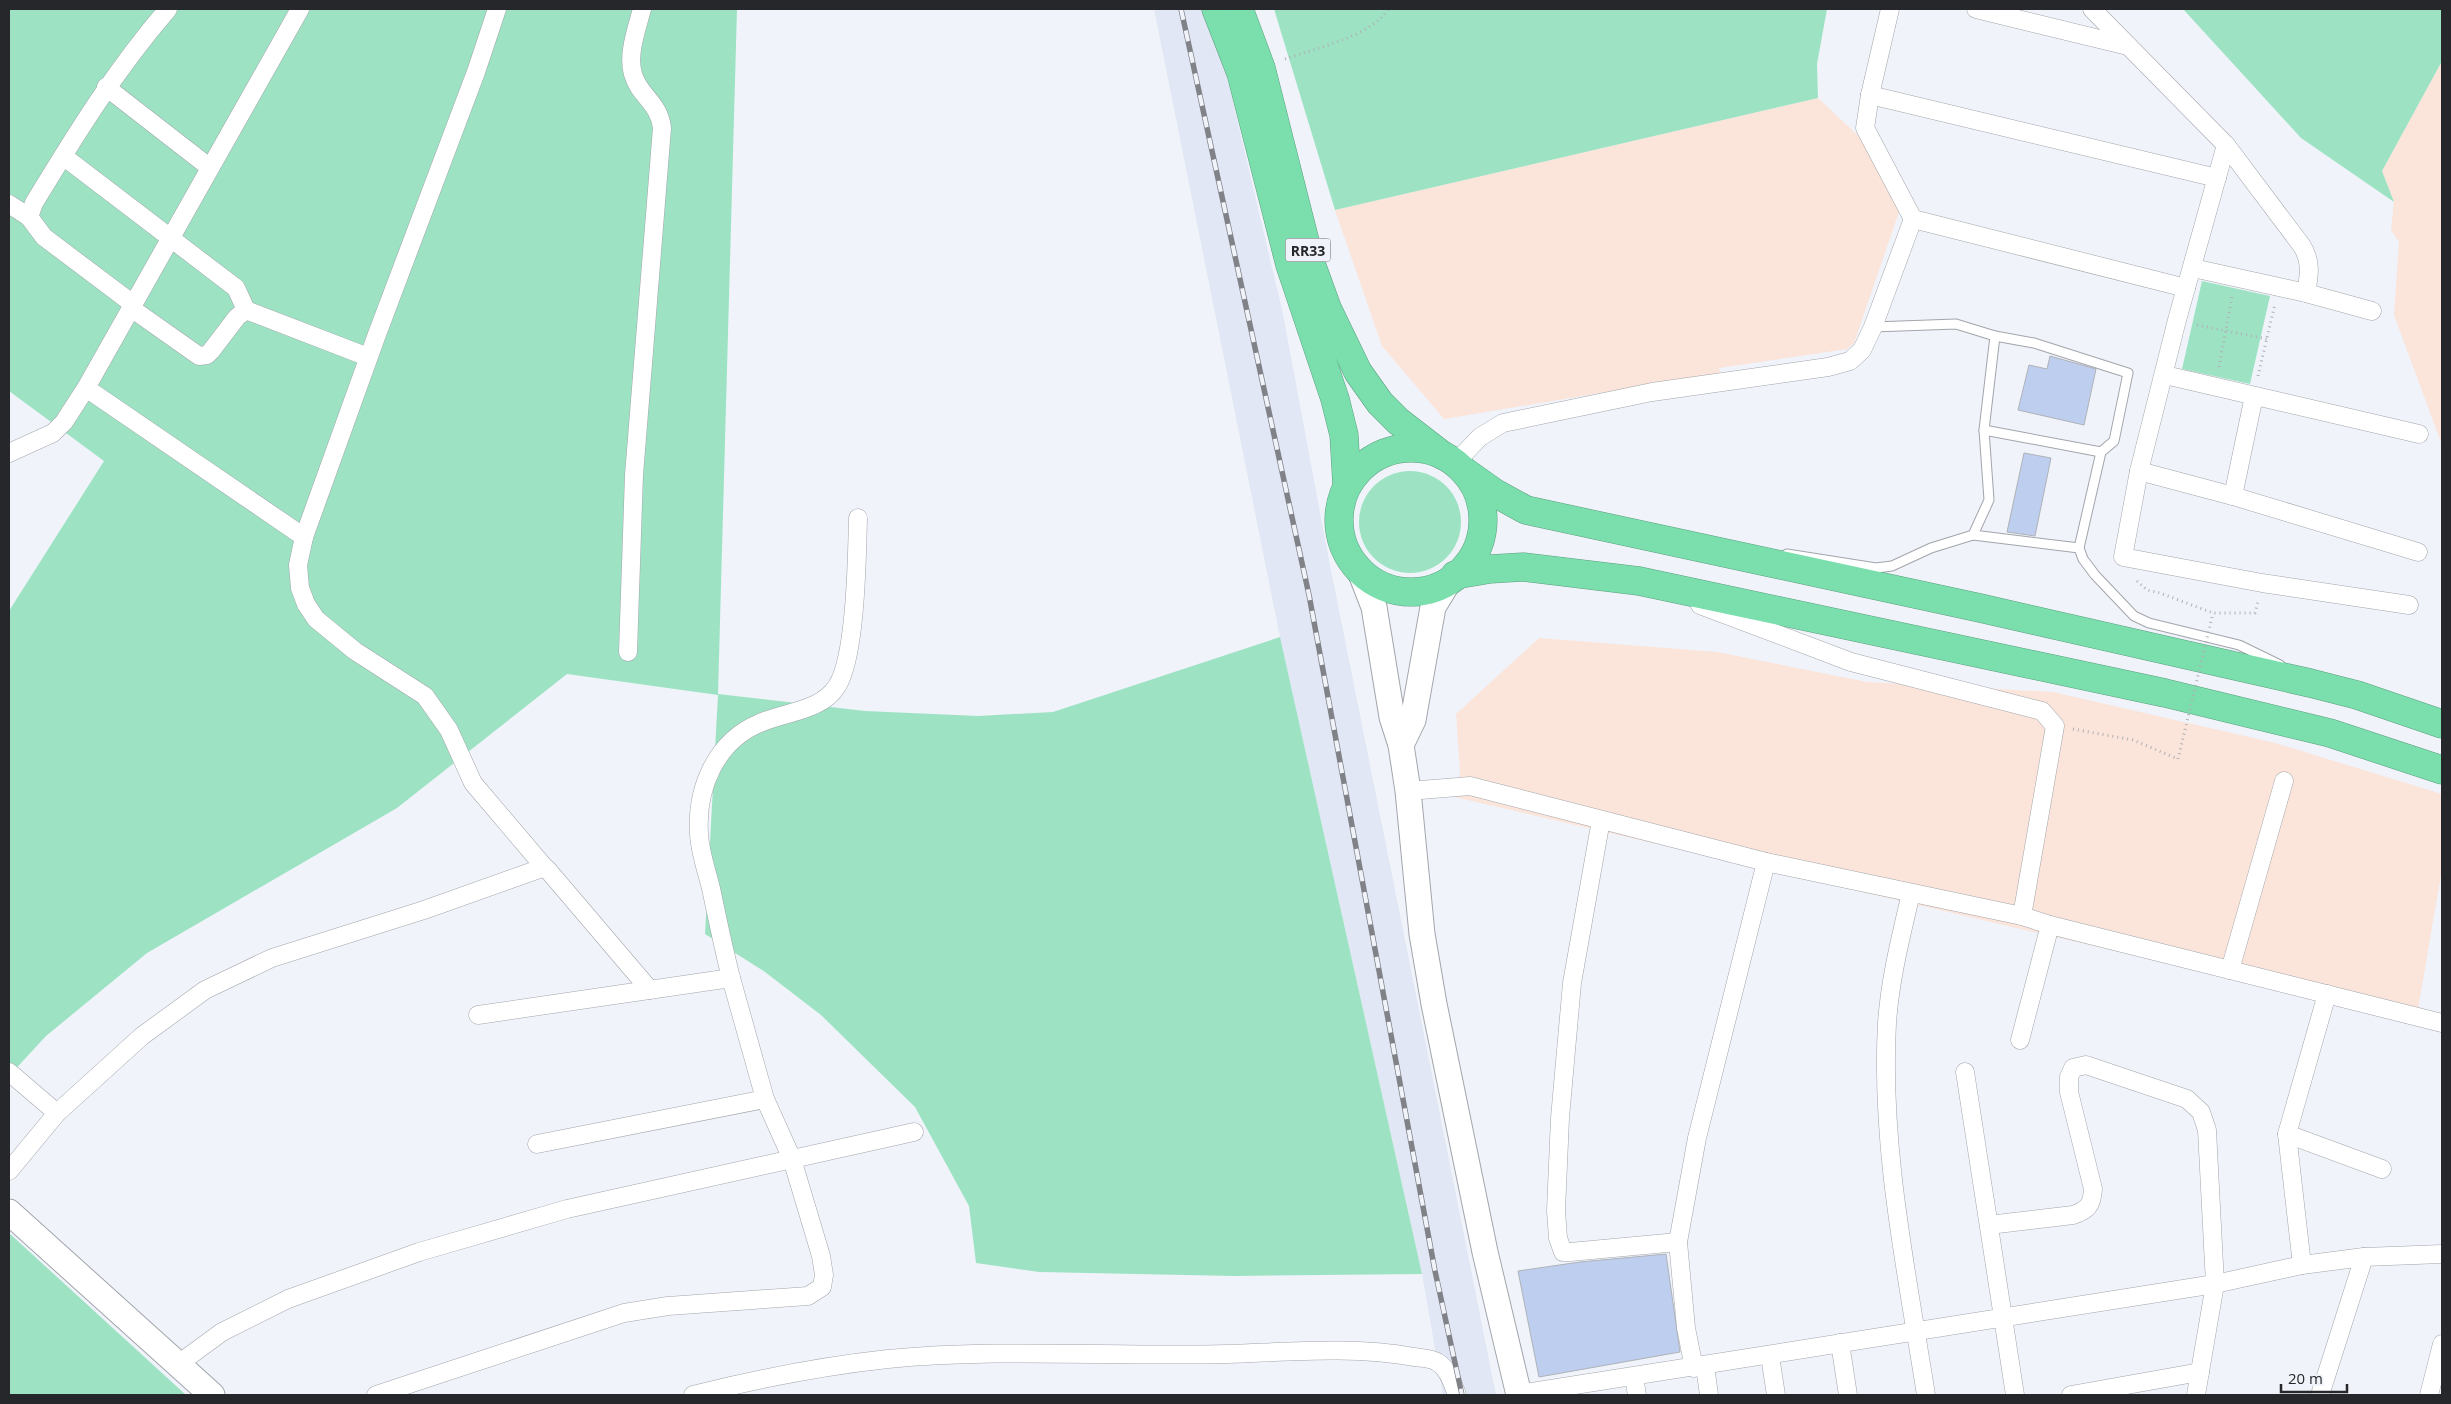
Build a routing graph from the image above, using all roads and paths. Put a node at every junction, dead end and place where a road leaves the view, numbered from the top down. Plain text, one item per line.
1 (168, 9) edge
2 (300, 9) edge
3 (497, 9) edge
4 (642, 9) edge
5 (1216, 9) edge
6 (1239, 9) edge
7 (1388, 9) edge
8 (1890, 9) edge
9 (1976, 9) edge
10 (2092, 9) edge
11 (2129, 46) junction
12 (1261, 68) junction
13 (106, 87) junction
14 (1870, 95) junction
15 (2226, 145) junction
16 (63, 156) junction
17 (209, 167) junction
18 (2217, 178) junction
19 (9, 204) edge
20 (29, 217) junction
21 (1913, 219) junction
22 (171, 238) junction
23 (2193, 268) junction
24 (2236, 277) junction
25 (2278, 287) junction
26 (2186, 288) junction
27 (2306, 293) junction
28 (132, 306) junction
29 (246, 310) junction
30 (2372, 311) dead end
31 (2177, 320) junction
32 (1873, 327) junction
33 (2225, 332) junction
34 (1995, 336) junction
35 (2267, 339) junction
36 (368, 357) junction
37 (2165, 374) junction
38 (2216, 385) junction
39 (86, 388) junction
40 (2254, 396) junction
41 (1984, 430) junction
42 (2419, 434) dead end
43 (2101, 452) junction
44 (9, 453) edge
45 (1454, 463) junction
46 (2139, 471) junction
47 (1347, 486) junction
48 (2233, 496) junction
49 (858, 518) dead end
50 (1973, 535) junction
51 (304, 537) junction
52 (2079, 548) junction
53 (2418, 552) dead end
54 (1735, 556) junction
55 (1360, 571) junction
56 (1452, 577) junction
57 (1639, 582) junction
58 (2160, 587) dead end
59 (2147, 590) dead end
60 (2160, 592) junction
61 (2258, 601) dead end
62 (2409, 605) dead end
63 (2213, 613) junction
64 (628, 652) dead end
65 (2310, 683) junction
66 (2442, 724) edge
67 (2055, 726) junction
68 (1401, 744) junction
69 (2442, 770) edge
70 (2284, 781) dead end
71 (1408, 791) junction
72 (1601, 820) junction
73 (1766, 862) junction
74 (546, 868) junction
75 (1911, 893) junction
76 (2022, 916) junction
77 (2050, 925) junction
78 (2230, 970) junction
79 (731, 978) junction
80 (650, 990) junction
81 (2327, 994) junction
82 (478, 1015) dead end
83 (2442, 1023) edge
84 (2020, 1040) dead end
85 (9, 1072) edge
86 (1965, 1072) dead end
87 (765, 1099) junction
88 (56, 1113) junction
89 (914, 1132) dead end
90 (2287, 1134) junction
91 (536, 1144) dead end
92 (792, 1159) junction
93 (2382, 1169) dead end
94 (9, 1172) edge
95 (9, 1212) edge
96 (1989, 1224) junction
97 (1678, 1242) junction
98 (2442, 1254) edge
99 (2364, 1257) junction
100 (2302, 1264) junction
101 (2215, 1284) junction
102 (2003, 1316) junction
103 (1916, 1332) junction
104 (1840, 1344) junction
105 (2442, 1344) edge
106 (1770, 1356) junction
107 (177, 1365) junction
108 (1700, 1367) junction
109 (2200, 1372) junction
110 (1634, 1377) junction
111 (212, 1395) edge
112 (376, 1395) edge
113 (693, 1395) edge
114 (1457, 1395) edge
115 (1519, 1395) edge
116 (1637, 1395) edge
117 (1709, 1395) edge
118 (1776, 1395) edge
119 (1848, 1395) edge
120 (1926, 1395) edge
121 (2015, 1395) edge
122 (2071, 1395) edge
123 (2196, 1395) edge
124 (2320, 1395) edge
125 (2429, 1395) edge

1 - 13 street
2 - 17 street
3 - 36 street
4 - 64 street
5 - 47 highway, RR33
6 - 12 highway, RR33
7 - 12 path
8 - 14 street
9 - 11 street
10 - 11 street
11 - 15 street
12 - 45 highway, RR33
13 - 16 street
13 - 17 street
14 - 18 street
14 - 21 street
15 - 18 street
15 - 27 street
16 - 20 street
16 - 22 street
17 - 22 street
18 - 23 street
19 - 20 street
20 - 28 street
21 - 26 street
21 - 32 street
22 - 28 street
22 - 29 street
23 - 24 street
23 - 26 street
24 - 25 street
24 - 33 path
25 - 27 street
25 - 35 path
26 - 31 street
27 - 30 street
28 - 29 street
28 - 39 street
29 - 36 street
31 - 33 path
31 - 37 street
32 - 34 lane
32 - 45 street
33 - 35 path
33 - 38 path
34 - 41 lane
34 - 43 lane
35 - 40 path
36 - 51 street
37 - 38 street
37 - 46 street
38 - 40 street
39 - 44 street
39 - 51 street
40 - 42 street
40 - 48 street
41 - 43 lane
41 - 50 lane
43 - 52 lane
45 - 47 highway, RR33
45 - 54 highway
45 - 56 highway, RR33
46 - 48 street
46 - 62 street
47 - 55 highway, RR33
48 - 53 street
49 - 79 street
50 - 52 lane
50 - 54 lane
51 - 74 street
52 - 65 lane
54 - 65 highway
55 - 56 highway, RR33
55 - 68 main road, RR33
56 - 57 highway
56 - 68 main road, RR33
57 - 67 street
57 - 69 highway
58 - 60 path
59 - 60 path
60 - 63 path
61 - 63 path
63 - 67 path, bridge
65 - 66 highway
67 - 76 street
68 - 71 main road, RR33
70 - 78 street
71 - 72 street
71 - 115 main road, RR33
72 - 73 street
72 - 97 street
73 - 75 street
73 - 97 street
74 - 80 street
74 - 88 street
75 - 76 street
75 - 103 street
76 - 77 street
77 - 78 street
77 - 84 street
78 - 81 street
79 - 80 street
79 - 87 street
80 - 82 street
81 - 83 street
81 - 90 street
85 - 88 street
86 - 96 street
87 - 91 street
87 - 92 street
88 - 94 street
89 - 92 street
90 - 93 street
90 - 100 street
92 - 107 street
92 - 112 street
95 - 107 main road
96 - 101 street
96 - 102 street
97 - 108 street
98 - 99 street
99 - 100 street
99 - 124 street
100 - 101 street
101 - 102 street
101 - 109 street
102 - 103 street
102 - 121 street
103 - 104 street
103 - 120 street
104 - 106 street
104 - 119 street
105 - 125 street
106 - 108 street
106 - 118 street
107 - 111 main road
108 - 110 street
108 - 117 street
109 - 122 street
109 - 123 street
110 - 115 street
110 - 116 street
113 - 114 street

